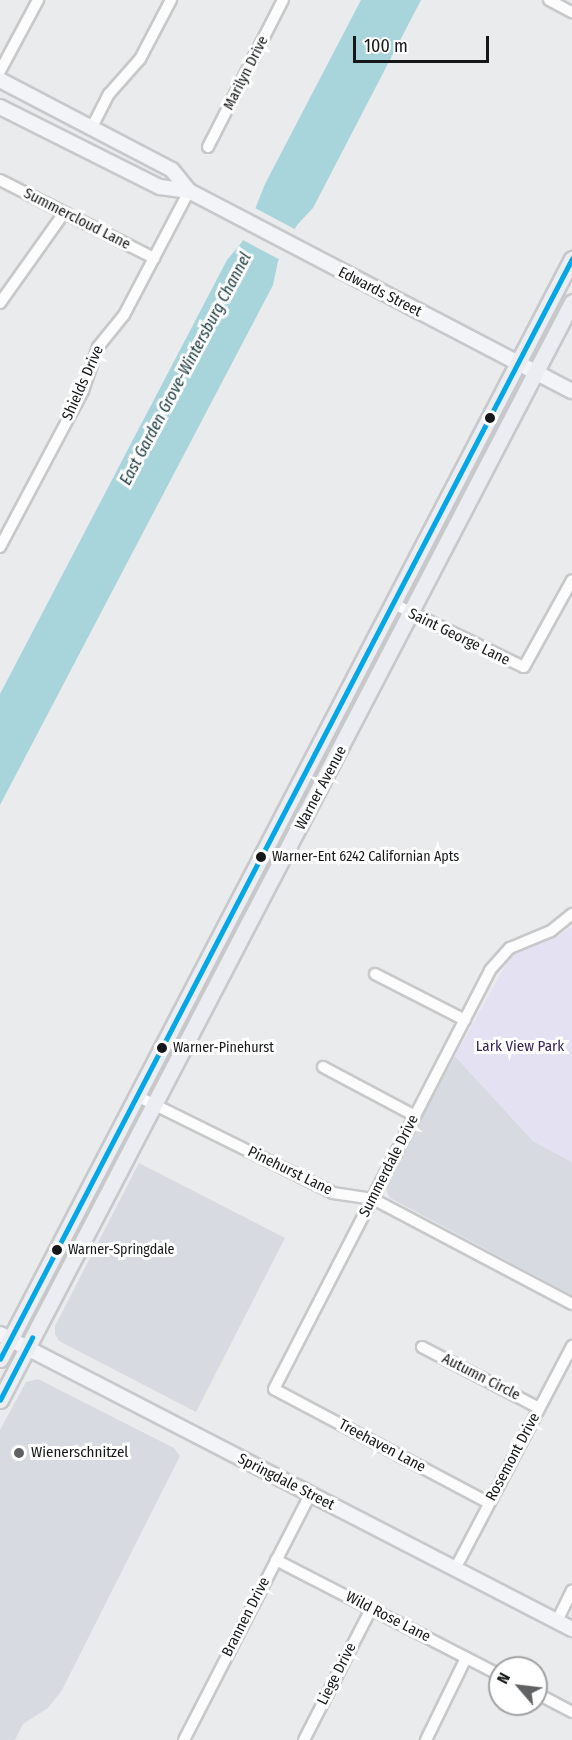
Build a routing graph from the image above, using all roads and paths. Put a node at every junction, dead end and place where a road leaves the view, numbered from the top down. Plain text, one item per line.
1 (38, 0) edge
2 (171, 0) edge
3 (283, 0) edge
4 (549, 0) edge
5 (572, 12) edge
6 (0, 71) edge
7 (0, 80) edge
8 (0, 107) edge
9 (92, 128) junction
10 (208, 147) dead end
11 (0, 180) edge
12 (189, 191) junction
13 (64, 213) junction
14 (154, 258) junction
15 (572, 259) edge
16 (572, 302) edge
17 (0, 303) edge
18 (519, 364) junction
19 (536, 373) junction
20 (572, 391) edge
21 (0, 548) edge
22 (572, 580) edge
23 (394, 604) junction
24 (412, 614) junction
25 (572, 914) edge
26 (375, 974) dead end
27 (465, 1020) junction
28 (323, 1067) dead end
29 (137, 1096) junction
30 (156, 1105) junction
31 (415, 1116) junction
32 (100, 1167) junction
33 (373, 1199) junction
34 (82, 1240) junction
35 (572, 1304) edge
36 (5, 1336) edge
37 (572, 1346) edge
38 (27, 1347) junction
39 (422, 1347) dead end
40 (0, 1359) edge
41 (274, 1389) joint
42 (0, 1400) edge
43 (539, 1408) junction
44 (310, 1494) junction
45 (489, 1503) junction
46 (276, 1560) junction
47 (455, 1569) junction
48 (572, 1590) edge
49 (371, 1609) junction
50 (556, 1621) junction
51 (572, 1629) edge
52 (466, 1658) junction
53 (488, 1669) edge
54 (548, 1699) edge
55 (572, 1712) edge
56 (184, 1740) edge
57 (304, 1740) edge
58 (426, 1740) edge

1 - 6 street
2 - 9 street
3 - 10 street, Marilyn Drive
4 - 5 street
7 - 9 main road, Edwards Street
8 - 12 main road, Edwards Street
9 - 12 main road, Edwards Street
11 - 13 street, Summercloud Lane
12 - 14 street, Shields Drive
12 - 18 main road, Edwards Street
13 - 14 street, Summercloud Lane
13 - 17 street
14 - 21 street, Shields Drive
15 - 18 main road, Warner Avenue
16 - 19 main road, Warner Avenue
18 - 19 main road, Edwards Street
18 - 23 main road, Warner Avenue
19 - 20 main road, Edwards Street
19 - 24 main road, Warner Avenue
22 - 24 street, Saint George Lane
23 - 24 street, Saint George Lane
23 - 29 main road, Warner Avenue
24 - 30 main road, Warner Avenue
25 - 27 street, Summerdale Drive
26 - 27 street
27 - 31 street, Summerdale Drive
28 - 31 street
29 - 30 street, Pinehurst Lane
29 - 32 main road, Warner Avenue
30 - 33 street, Pinehurst Lane
30 - 34 main road, Warner Avenue
31 - 33 street, Summerdale Drive
32 - 34 main road
32 - 36 main road, Warner Avenue
33 - 35 street, Pinehurst Lane
33 - 41 street, Summerdale Drive
34 - 38 main road, Warner Avenue
36 - 38 main road, Springdale Street
36 - 40 main road, Warner Avenue
37 - 43 street, Rosemont Drive
38 - 42 main road, Warner Avenue
38 - 44 main road, Springdale Street
39 - 43 street, Autumn Circle
41 - 45 street, Treehaven Lane
43 - 45 street, Rosemont Drive
44 - 46 street, Brannen Drive
44 - 47 main road, Springdale Street
45 - 47 street, Rosemont Drive
46 - 49 street, Wild Rose Lane
46 - 56 street, Brannen Drive
47 - 50 main road, Springdale Street
48 - 50 street
49 - 52 street, Wild Rose Lane
49 - 57 street, Liege Drive
50 - 51 main road, Springdale Street
52 - 53 street, Wild Rose Lane
52 - 58 street
54 - 55 street

